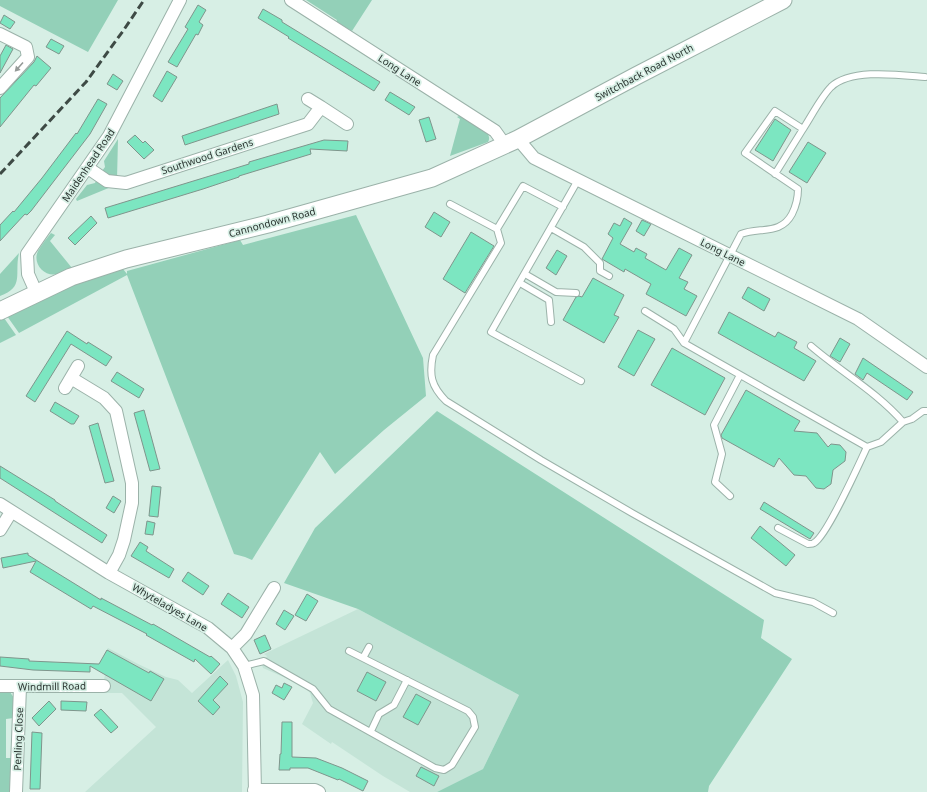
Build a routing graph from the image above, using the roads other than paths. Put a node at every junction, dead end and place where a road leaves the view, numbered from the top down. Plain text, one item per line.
1 (180, 0) edge
2 (291, 0) edge
3 (784, 0) edge
4 (0, 34) edge
5 (925, 77) dead end
6 (0, 88) edge
7 (308, 99) dead end
8 (321, 108) junction
9 (347, 124) dead end
10 (803, 128) junction
11 (511, 142) junction
12 (88, 168) junction
13 (775, 174) junction
14 (578, 180) junction
15 (450, 204) dead end
16 (563, 207) junction
17 (551, 228) junction
18 (497, 229) junction
19 (729, 255) junction
20 (525, 274) junction
21 (609, 276) dead end
22 (520, 282) junction
23 (36, 292) junction
24 (576, 293) dead end
25 (0, 311) edge
26 (646, 311) dead end
27 (552, 322) dead end
28 (684, 343) junction
29 (811, 346) dead end
30 (78, 366) dead end
31 (927, 367) edge
32 (740, 375) junction
33 (581, 381) dead end
34 (927, 411) edge
35 (903, 422) junction
36 (867, 447) junction
37 (730, 496) dead end
38 (0, 504) edge
39 (12, 512) junction
40 (778, 528) dead end
41 (0, 530) edge
42 (109, 573) junction
43 (274, 588) dead end
44 (833, 613) dead end
45 (369, 647) dead end
46 (232, 648) junction
47 (349, 651) dead end
48 (363, 658) junction
49 (244, 666) junction
50 (407, 680) junction
51 (0, 686) edge
52 (20, 686) junction
53 (104, 686) dead end
54 (371, 731) junction
55 (255, 791) edge
56 (16, 792) edge
57 (320, 792) edge

1 - 12 street, Maidenhead Road
2 - 11 street, Long Lane
3 - 11 main road, Switchback Road North
4 -> 6 street
5 - 10 lane
7 - 8 street
8 - 9 street
8 - 12 street, Southwood Gardens
10 - 13 lane
10 - 13 lane
11 - 14 street, Long Lane
11 - 23 main road, Cannondown Road
12 - 23 street, Maidenhead Road
13 - 19 lane
14 - 16 lane
14 - 19 street, Long Lane
15 - 18 lane
16 - 17 lane
16 - 18 lane
17 - 20 lane
17 - 21 lane
18 - 44 lane
19 - 28 lane
19 - 31 street, Long Lane
20 - 22 lane
20 - 24 lane
22 - 27 lane
22 - 33 lane
23 - 25 main road
26 - 28 lane
28 - 32 lane
29 - 35 lane
30 - 42 street
32 - 36 lane
32 - 37 lane
34 - 35 lane
35 - 36 lane
36 - 40 lane
38 - 39 street, Whyteladyes Lane
39 - 41 street
39 - 42 street, Whyteladyes Lane
42 - 46 street, Whyteladyes Lane
43 - 46 street
45 - 48 lane
46 - 49 street, Whyteladyes Lane
47 - 48 lane
48 - 50 lane
49 - 54 lane
49 - 55 street, Whyteladyes Lane
50 - 54 lane
50 - 54 lane
51 - 52 street, Windmill Road
52 - 53 street, Windmill Road
52 - 56 street, Penling Close
55 - 57 street

